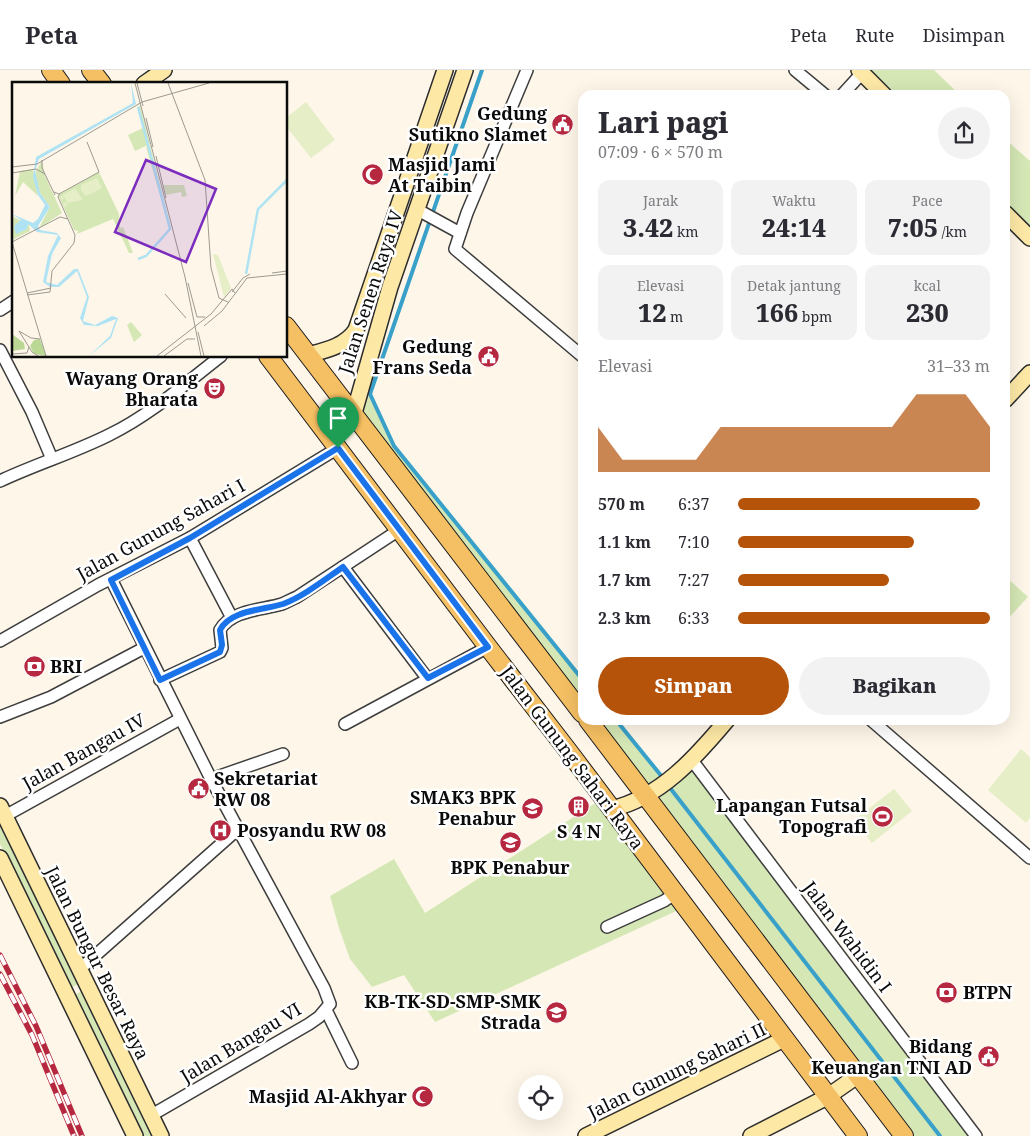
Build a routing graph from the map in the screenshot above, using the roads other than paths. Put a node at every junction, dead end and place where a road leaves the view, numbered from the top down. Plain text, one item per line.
1 (51, 70) edge
2 (164, 70) edge
3 (445, 70) edge
4 (465, 70) edge
5 (527, 70) edge
6 (795, 70) edge
7 (860, 72) edge
8 (60, 82) edge
9 (147, 82) edge
10 (820, 90) edge
11 (846, 90) edge
12 (879, 90) edge
13 (418, 210) junction
14 (1010, 218) edge
15 (460, 233) junction
16 (1030, 238) edge
17 (379, 263) junction
18 (397, 269) junction
19 (12, 302) edge
20 (0, 310) edge
21 (288, 329) edge
22 (0, 350) edge
23 (578, 353) edge
24 (308, 355) junction
25 (218, 358) edge
26 (270, 358) edge
27 (1030, 373) edge
28 (1010, 395) edge
29 (354, 413) junction
30 (338, 448) junction
31 (52, 459) junction
32 (0, 481) edge
33 (399, 530) junction
34 (190, 538) junction
35 (343, 567) junction
36 (111, 580) junction
37 (232, 618) junction
38 (0, 641) edge
39 (488, 647) junction
40 (144, 648) junction
41 (428, 678) junction
42 (160, 680) junction
43 (578, 708) edge
44 (0, 717) edge
45 (180, 719) junction
46 (345, 724) dead end
47 (593, 725) edge
48 (722, 725) edge
49 (878, 725) edge
50 (283, 754) dead end
51 (691, 759) junction
52 (211, 779) junction
53 (658, 788) junction
54 (611, 810) junction
55 (3, 811) edge
56 (238, 829) junction
57 (0, 858) edge
58 (1030, 858) edge
59 (676, 893) junction
60 (607, 927) dead end
61 (80, 969) junction
62 (326, 1010) junction
63 (784, 1039) junction
64 (352, 1063) dead end
65 (857, 1076) junction
66 (827, 1096) junction
67 (150, 1116) junction
68 (135, 1136) edge
69 (161, 1136) edge
70 (586, 1136) edge
71 (750, 1136) edge
72 (858, 1136) edge
73 (904, 1136) edge
74 (976, 1136) edge

1 - 8 main road
2 - 9 street
3 - 17 street, Jalan Senen Raya IV
4 - 13 street, Jalan Senen Raya IV
5 - 15 street
6 - 10 street
7 - 11 street
7 - 12 street
13 - 15 street
13 - 18 street, Jalan Senen Raya IV
14 - 16 street
15 - 23 street
17 - 18 street
17 - 24 street, Jalan Senen Raya IV
18 - 29 street, Jalan Senen Raya IV
19 - 20 street
21 - 24 main road, Jalan Gunung Sahari Raya
22 - 31 street
24 - 29 main road, Jalan Gunung Sahari Raya
25 - 31 street
26 - 30 main road, Jalan Gunung Sahari Raya
27 - 28 street
29 - 43 main road, Jalan Gunung Sahari Raya
30 - 33 main road, Jalan Gunung Sahari Raya
30 - 34 street, Jalan Gunung Sahari I
31 - 32 street
33 - 35 street
33 - 39 main road, Jalan Gunung Sahari Raya
34 - 36 street, Jalan Gunung Sahari I
34 - 37 street
35 - 37 street
35 - 41 street
36 - 38 street, Jalan Gunung Sahari I
36 - 40 street
37 - 42 street
39 - 41 street
39 - 54 main road, Jalan Gunung Sahari Raya
40 - 42 street
40 - 44 street
41 - 46 street
42 - 45 street
45 - 52 street
45 - 55 street, Jalan Bangau IV
47 - 53 main road, Jalan Gunung Sahari Raya
48 - 51 street
49 - 58 street
50 - 52 street
51 - 53 street
51 - 74 street, Jalan Wahidin I
52 - 56 street
53 - 54 street
53 - 65 main road, Jalan Gunung Sahari Raya
54 - 59 main road, Jalan Gunung Sahari Raya
55 - 61 street, Jalan Bungur Besar Raya
56 - 61 street
56 - 62 street, Jalan Bangau VI
57 - 68 street
59 - 60 street
59 - 63 main road, Jalan Gunung Sahari Raya
61 - 67 street, Jalan Bungur Besar Raya
62 - 64 street
62 - 67 street, Jalan Bangau VI
63 - 66 main road, Jalan Gunung Sahari Raya
63 - 70 street, Jalan Gunung Sahari II
65 - 66 street
65 - 73 main road, Jalan Gunung Sahari Raya
66 - 71 street
66 - 72 main road, Jalan Gunung Sahari Raya
67 - 69 street, Jalan Bungur Besar Raya

